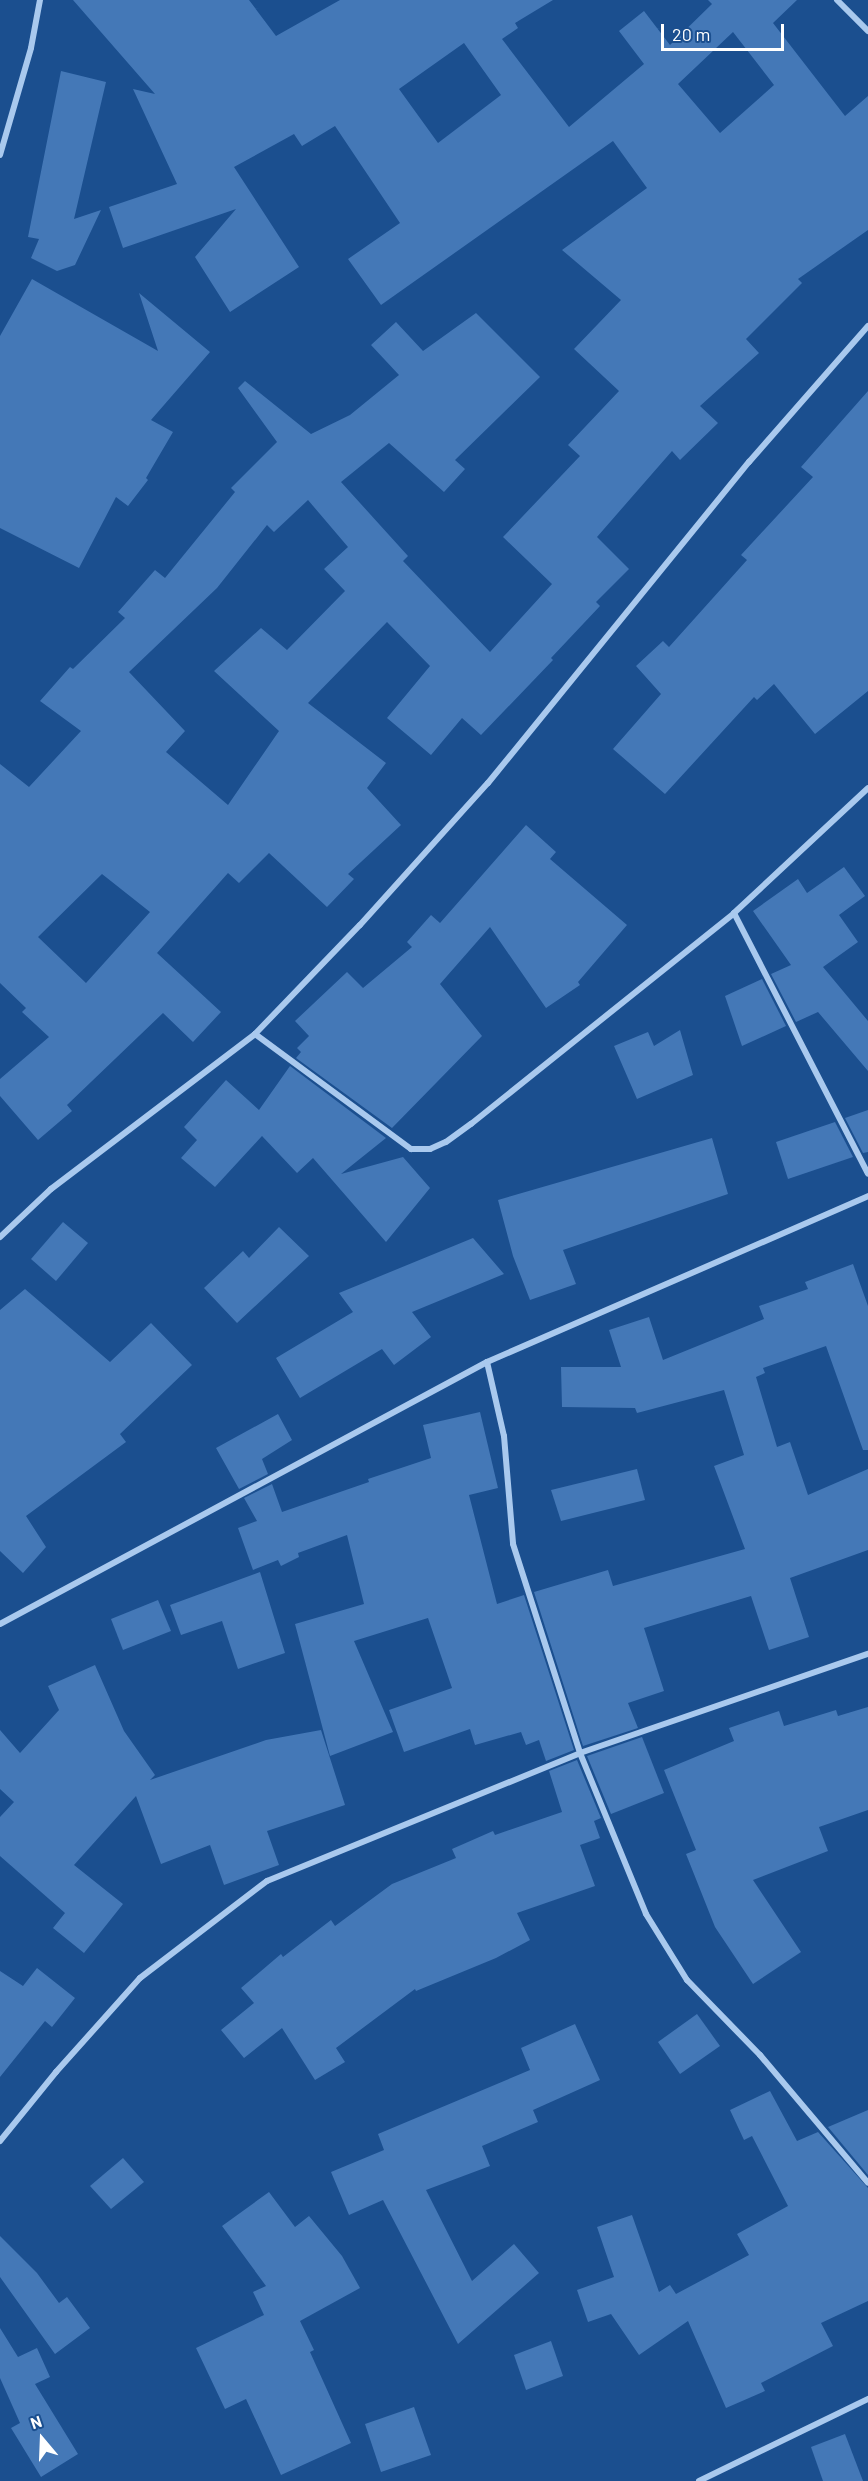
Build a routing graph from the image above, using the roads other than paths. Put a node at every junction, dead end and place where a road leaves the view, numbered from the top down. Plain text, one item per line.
1 (40, 0) edge
2 (837, 0) edge
3 (868, 31) edge
4 (0, 155) edge
5 (868, 326) edge
6 (868, 788) edge
7 (734, 913) junction
8 (255, 1034) junction
9 (868, 1174) edge
10 (868, 1196) edge
11 (0, 1237) edge
12 (487, 1362) junction
13 (0, 1624) edge
14 (868, 1654) edge
15 (580, 1753) junction
16 (0, 2141) edge
17 (868, 2183) edge
18 (868, 2399) edge
19 (699, 2481) edge

1 - 4 street
2 - 3 street
5 - 8 street
6 - 7 street
7 - 8 street
7 - 9 street
8 - 11 street
10 - 12 street
12 - 13 street
12 - 15 street
14 - 15 street
15 - 16 street
15 - 17 street
18 - 19 street

